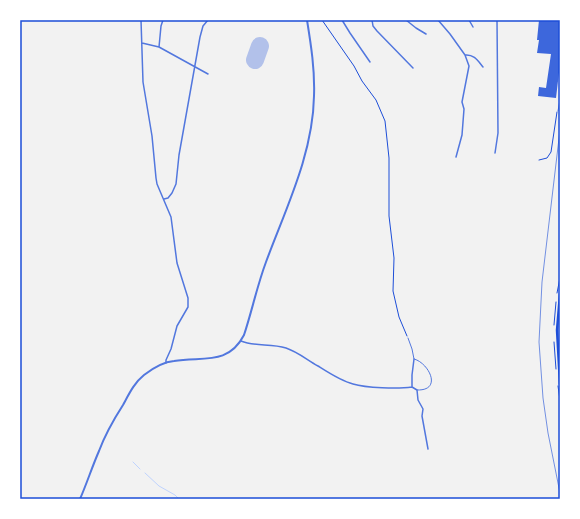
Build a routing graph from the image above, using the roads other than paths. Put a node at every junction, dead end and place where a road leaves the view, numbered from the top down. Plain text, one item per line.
1 (141, 20) edge
2 (163, 20) edge
3 (208, 20) edge
4 (307, 20) edge
5 (342, 20) edge
6 (372, 20) edge
7 (406, 20) edge
8 (438, 20) edge
9 (469, 20) edge
10 (497, 20) edge
11 (473, 26) dead end
12 (426, 34) dead end
13 (142, 43) junction
14 (159, 47) junction
15 (465, 55) junction
16 (370, 62) dead end
17 (195, 67) junction
18 (483, 67) dead end
19 (413, 68) dead end
20 (208, 74) dead end
21 (560, 100) edge
22 (558, 112) road end
23 (495, 153) dead end
24 (456, 157) dead end
25 (164, 199) junction
26 (560, 294) edge
27 (408, 338) road end
28 (241, 341) junction
29 (414, 359) junction
30 (166, 362) junction
31 (560, 384) edge
32 (412, 387) junction
33 (417, 390) junction
34 (428, 448) dead end
35 (80, 499) edge

1 - 13 street
2 - 14 street
3 - 17 street
4 - 28 street
5 - 16 street
6 - 19 street
7 - 12 street
8 - 15 street
9 - 11 street
10 - 23 street
13 - 14 street
13 - 25 street
14 - 17 street
15 - 18 street
15 - 24 street
17 - 20 street
17 - 25 street
21 - 22 lane
25 - 30 street
26 - 31 main road
27 - 29 lane
28 - 30 street
28 - 32 street
29 - 32 street
29 - 33 lane
30 - 35 street
32 - 33 street
33 - 34 street

